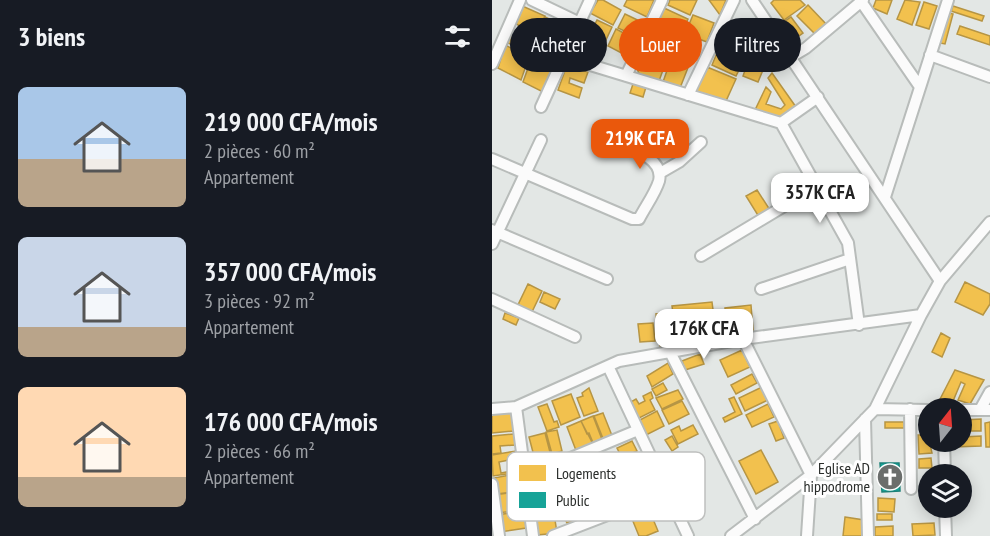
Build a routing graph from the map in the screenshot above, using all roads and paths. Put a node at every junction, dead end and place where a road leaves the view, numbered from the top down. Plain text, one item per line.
1 (520, 0) edge
2 (532, 0) edge
3 (590, 0) edge
4 (662, 0) edge
5 (734, 0) edge
6 (752, 0) edge
7 (948, 0) edge
8 (862, 1) edge
9 (570, 18) edge
10 (582, 18) edge
11 (764, 18) edge
12 (801, 51) edge
13 (930, 55) junction
14 (492, 64) edge
15 (607, 69) edge
16 (557, 72) edge
17 (801, 72) edge
18 (626, 75) junction
19 (990, 77) edge
20 (920, 87) junction
21 (688, 95) junction
22 (818, 97) junction
23 (541, 106) dead end
24 (781, 123) junction
25 (608, 139) dead end
26 (541, 140) dead end
27 (700, 142) dead end
28 (492, 159) edge
29 (660, 172) junction
30 (525, 173) junction
31 (816, 187) junction
32 (885, 197) junction
33 (990, 222) edge
34 (495, 231) edge
35 (492, 244) edge
36 (701, 256) dead end
37 (850, 259) junction
38 (607, 279) dead end
39 (940, 281) junction
40 (761, 290) dead end
41 (492, 299) edge
42 (921, 315) junction
43 (859, 325) junction
44 (575, 337) dead end
45 (743, 339) junction
46 (670, 352) junction
47 (608, 366) junction
48 (990, 392) edge
49 (516, 407) junction
50 (492, 409) edge
51 (875, 409) junction
52 (910, 410) junction
53 (918, 410) edge
54 (985, 410) edge
55 (865, 419) junction
56 (638, 430) junction
57 (522, 452) edge
58 (585, 452) edge
59 (648, 452) edge
60 (811, 475) junction
61 (492, 484) edge
62 (911, 489) dead end
63 (945, 518) edge
64 (755, 519) junction
65 (531, 521) edge
66 (592, 521) edge
67 (681, 521) edge
68 (499, 536) edge
69 (533, 536) edge
70 (553, 536) edge
71 (688, 536) edge
72 (731, 536) edge
73 (807, 536) edge
74 (868, 536) edge
75 (946, 536) edge

1 - 14 street
2 - 9 street
3 - 10 street
4 - 18 street
5 - 21 street
6 - 11 street
7 - 13 street
8 - 12 street
8 - 20 street
13 - 19 street
13 - 20 street
15 - 18 street
16 - 23 street
17 - 22 street
18 - 21 street
20 - 32 street
21 - 24 street
22 - 24 street
22 - 32 street
24 - 31 street
25 - 29 street
26 - 30 street
27 - 29 street
28 - 30 street
29 - 30 street
30 - 34 street
31 - 36 street
31 - 37 street
32 - 39 street
33 - 39 street
34 - 35 street
34 - 38 street
37 - 40 street
37 - 43 street
39 - 42 street
41 - 44 street
42 - 43 street
42 - 51 street
43 - 45 street
45 - 46 street
45 - 60 street
46 - 47 street
46 - 64 street
47 - 49 street
47 - 56 street
48 - 54 street
49 - 50 street
49 - 57 street
51 - 52 street
51 - 55 street
52 - 53 street
52 - 62 street
55 - 60 street
55 - 74 street
56 - 58 street
56 - 59 street
60 - 64 street
60 - 73 street
61 - 68 street
63 - 75 street
64 - 72 street
65 - 69 street
66 - 70 street
67 - 71 street

